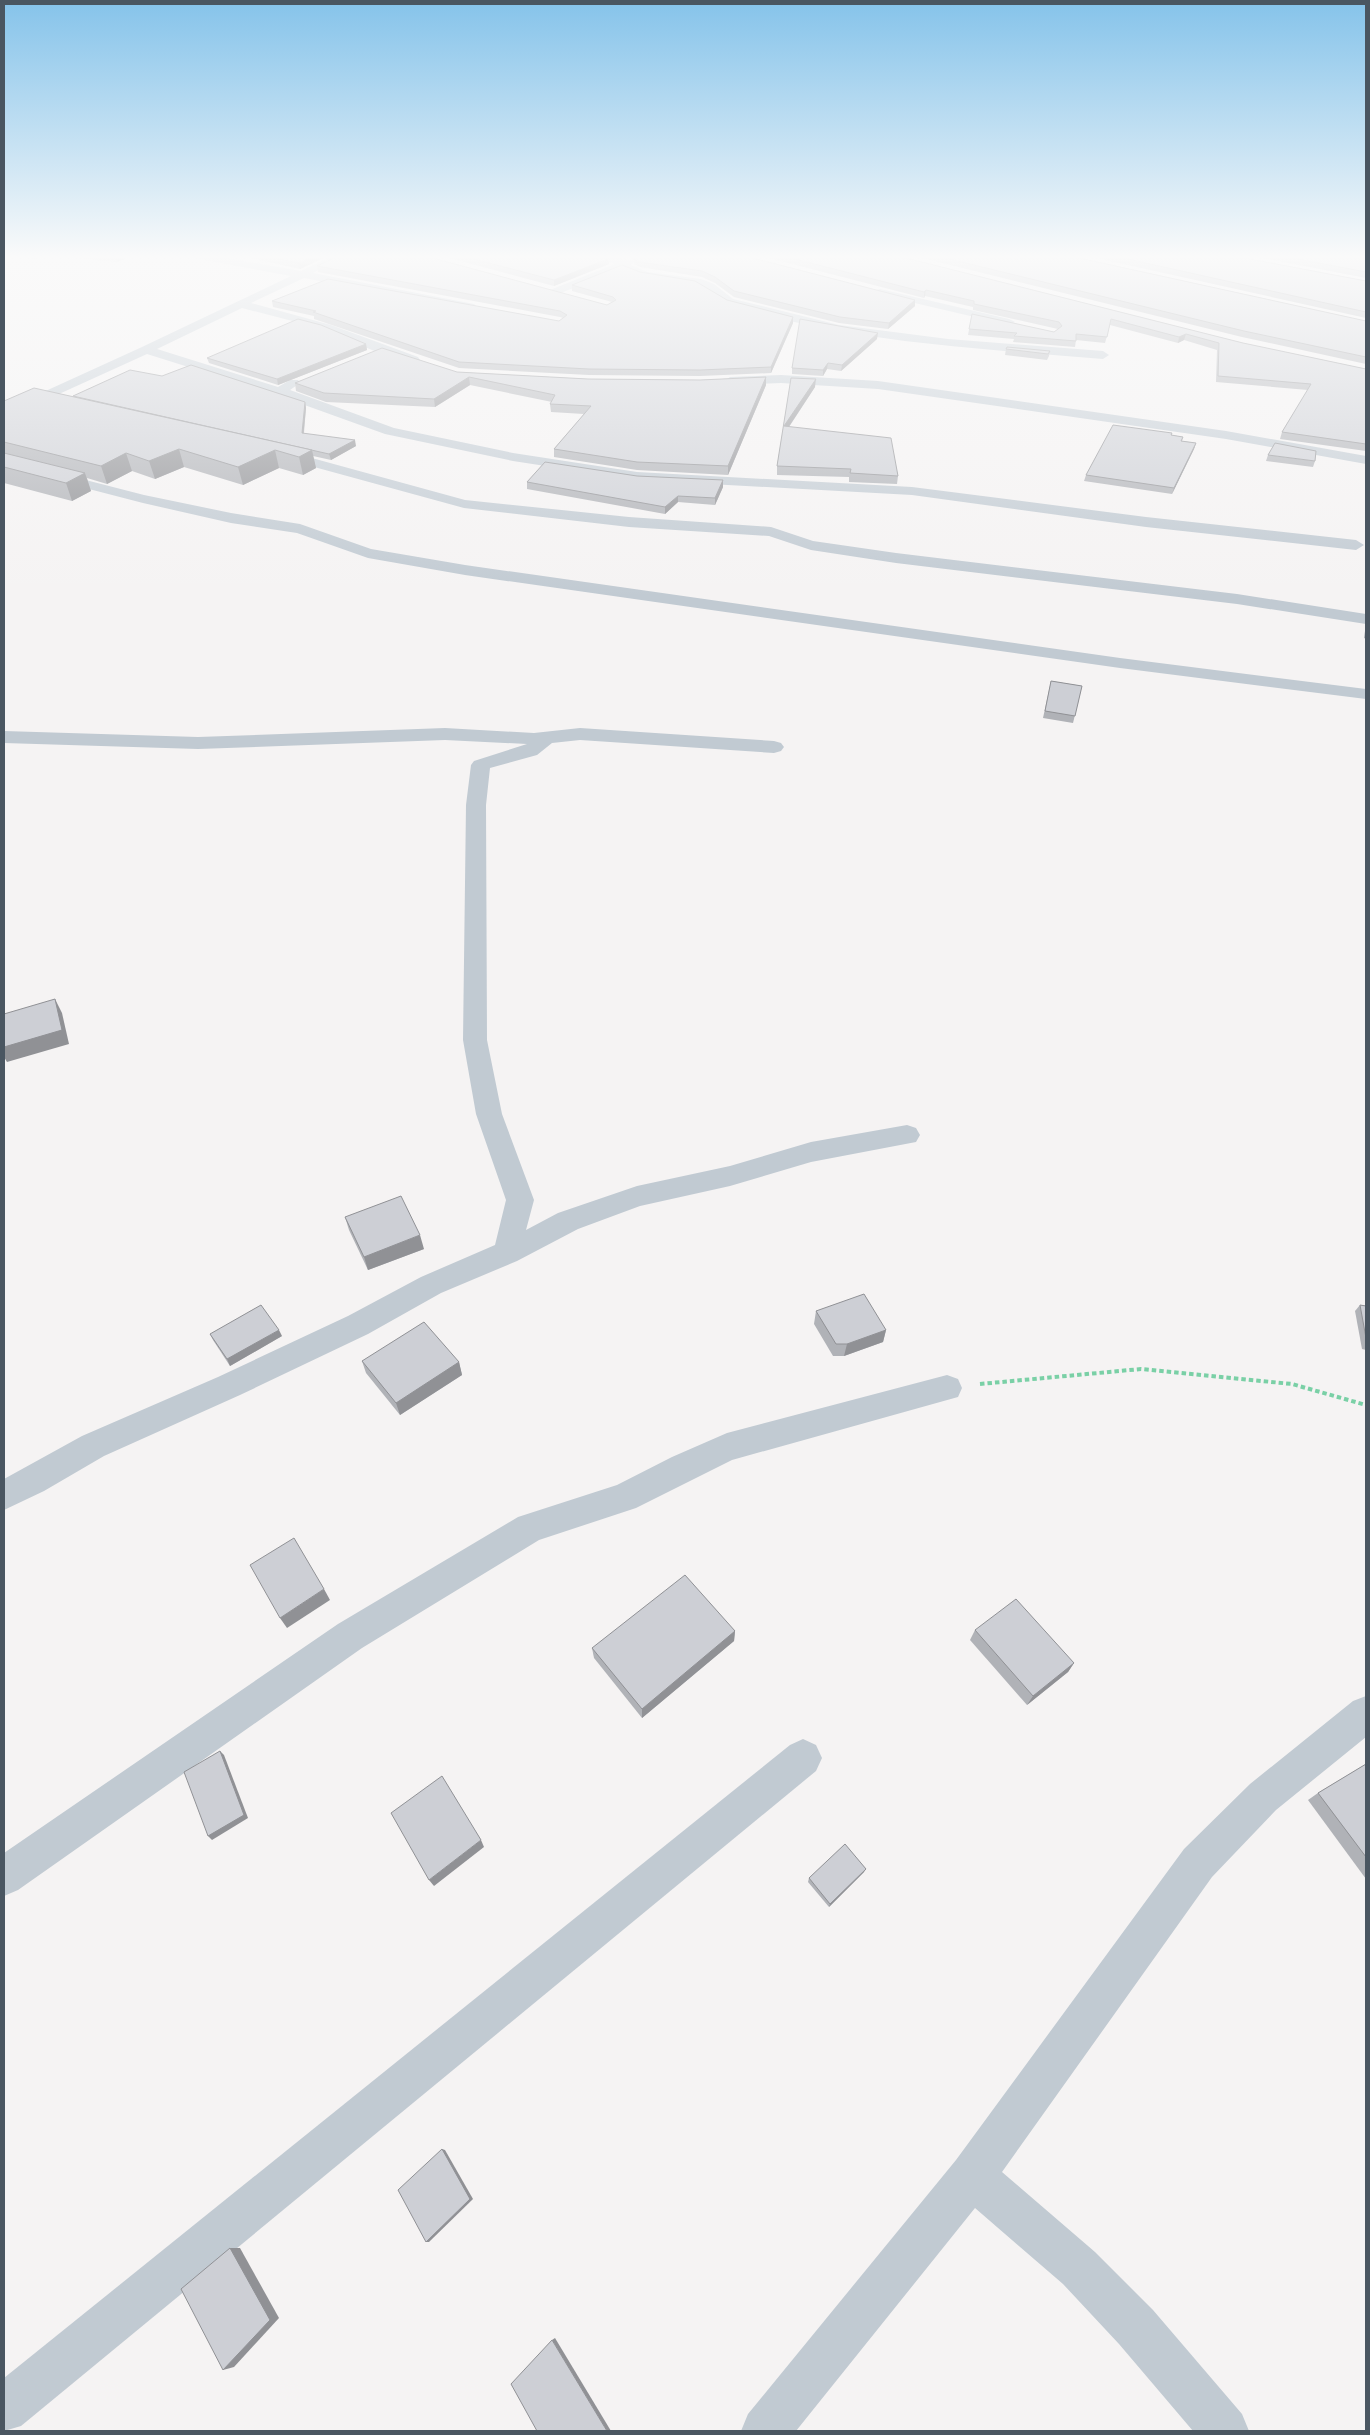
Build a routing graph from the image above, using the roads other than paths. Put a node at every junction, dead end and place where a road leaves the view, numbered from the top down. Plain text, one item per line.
1 (103, 370) edge
2 (210, 370) edge
3 (303, 380) edge
4 (718, 381) edge
5 (279, 391) junction
6 (38, 399) junction
7 (57, 403) edge
8 (4, 415) edge
9 (268, 451) edge
10 (1366, 460) edge
11 (4, 463) edge
12 (1356, 545) dead end
13 (1366, 618) edge
14 (1366, 694) edge
15 (4, 737) edge
16 (550, 737) junction
17 (774, 747) dead end
18 (907, 1135) dead end
19 (507, 1253) junction
20 (947, 1388) road end
21 (4, 1495) edge
22 (1366, 1714) edge
23 (803, 1758) dead end
24 (4, 1876) edge
25 (972, 2176) junction
26 (4, 2409) edge
27 (765, 2431) edge
28 (1225, 2431) edge

1 - 6 street
2 - 5 street
3 - 5 street
4 - 10 street
5 - 12 street
6 - 7 street
6 - 8 street
9 - 13 street
11 - 14 street
15 - 16 street
16 - 17 street
16 - 19 street
18 - 19 street
19 - 21 street
20 - 24 street
22 - 25 street
23 - 26 street
25 - 27 street
25 - 28 street

